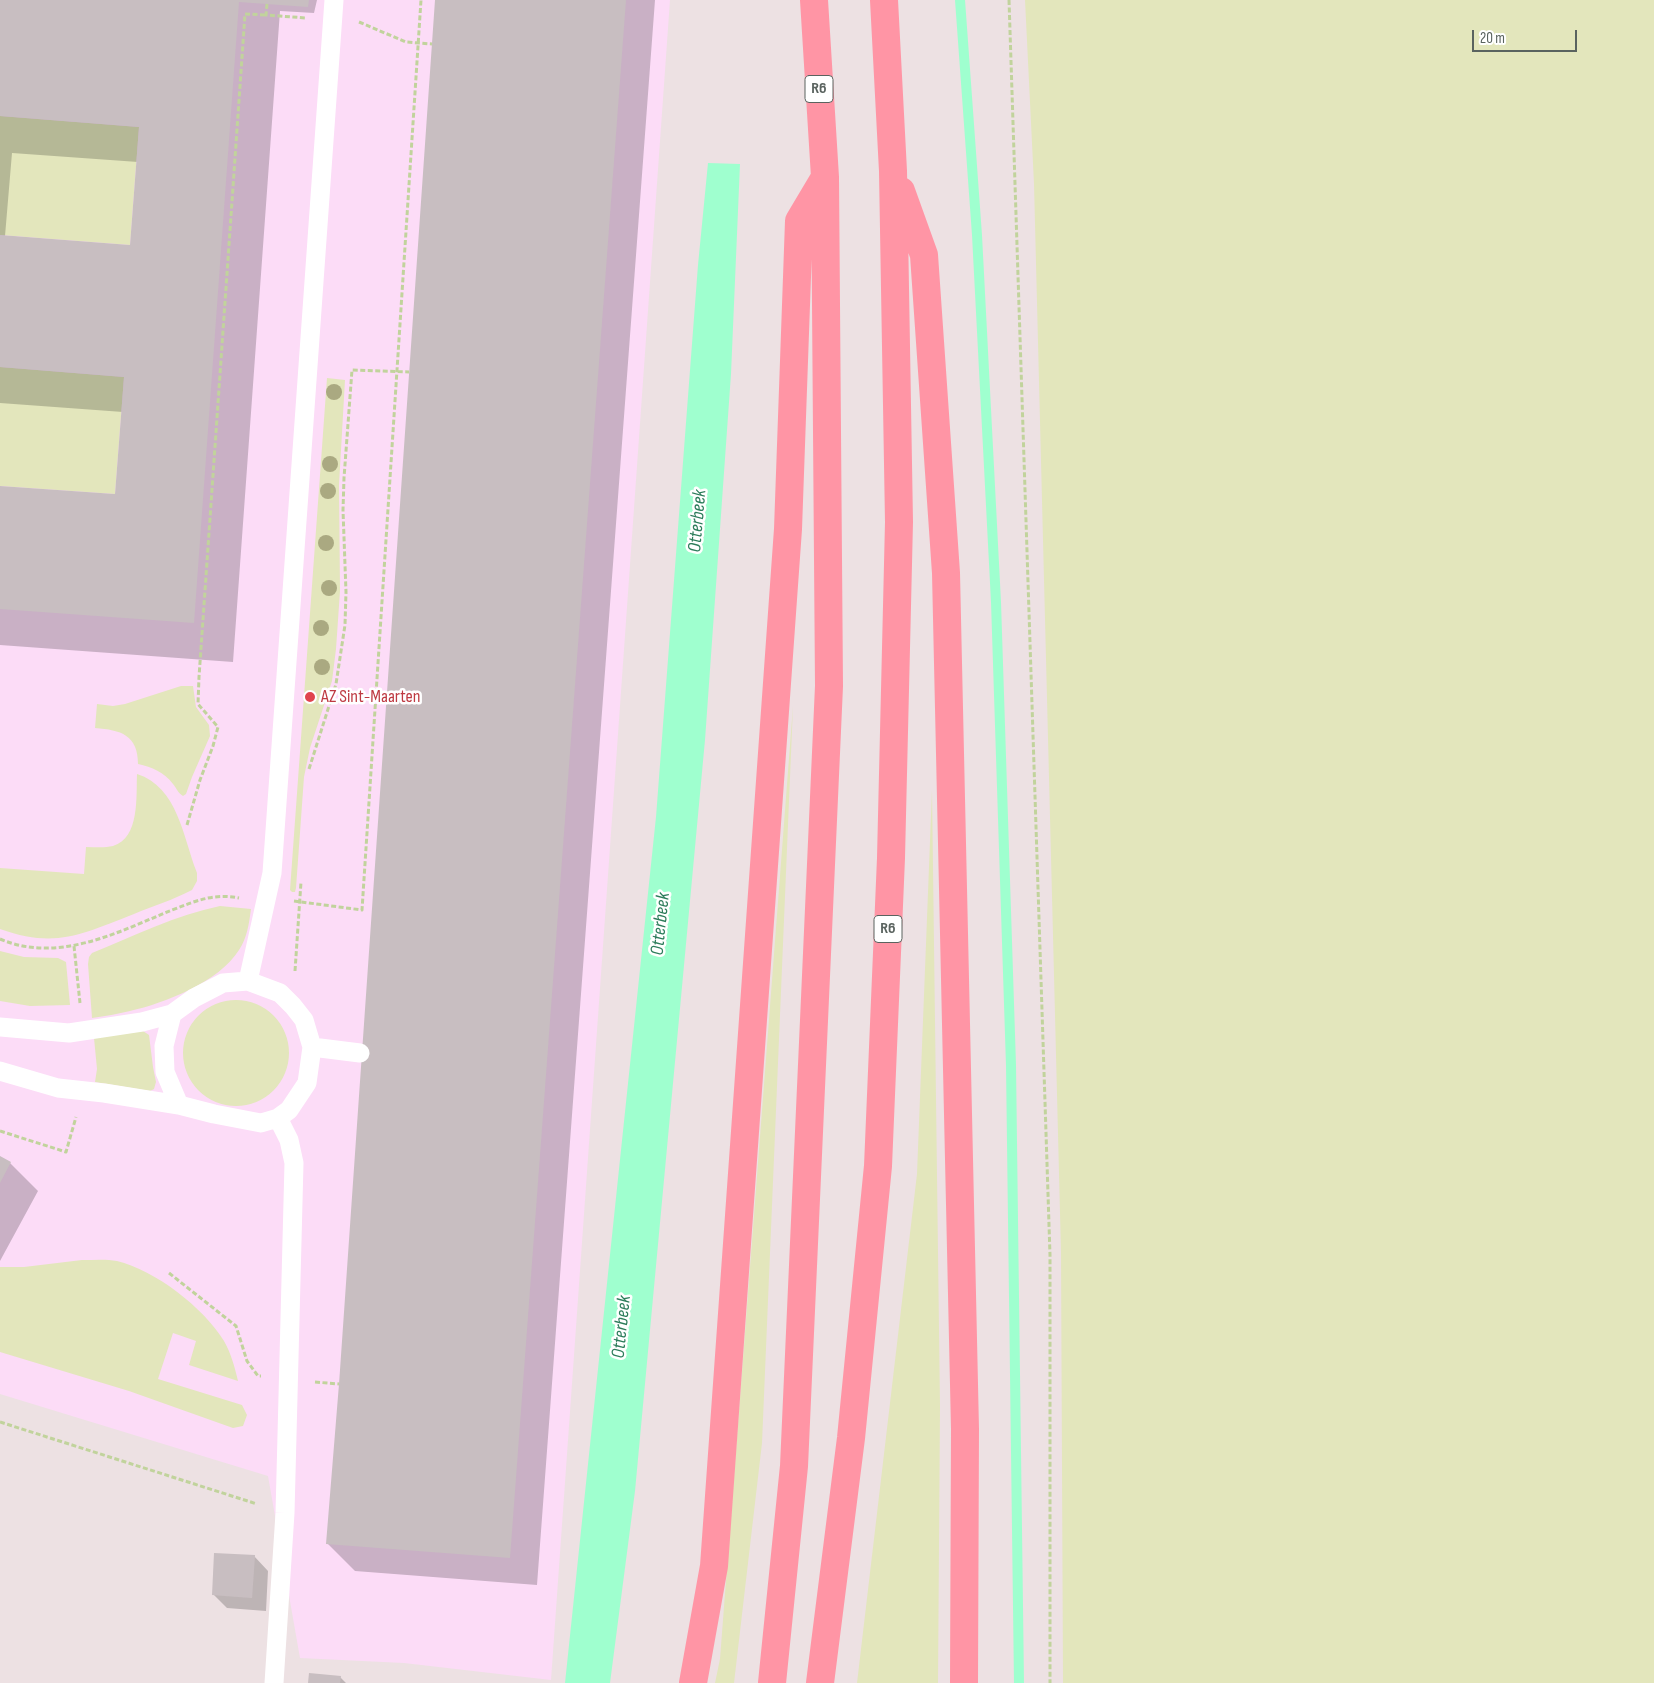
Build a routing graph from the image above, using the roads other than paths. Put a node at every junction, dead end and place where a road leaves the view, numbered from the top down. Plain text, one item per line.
1 (334, 0) edge
2 (814, 0) edge
3 (884, 0) edge
4 (893, 171) junction
5 (825, 177) junction
6 (248, 981) junction
7 (172, 1014) junction
8 (0, 1027) edge
9 (312, 1048) junction
10 (360, 1053) dead end
11 (0, 1071) edge
12 (179, 1105) junction
13 (278, 1118) junction
14 (274, 1683) edge
15 (693, 1683) edge
16 (772, 1683) edge
17 (820, 1683) edge
18 (964, 1683) edge

1 - 6 lane
2 - 5 highway, R6
3 - 4 highway, R6
4 - 17 highway, R6
4 - 18 highway
5 - 15 highway
5 - 16 highway, R6
6 - 7 lane
6 - 9 lane
7 - 8 lane
7 - 12 lane
9 - 10 lane
9 - 13 lane
11 - 12 lane
12 - 13 lane
13 - 14 lane

